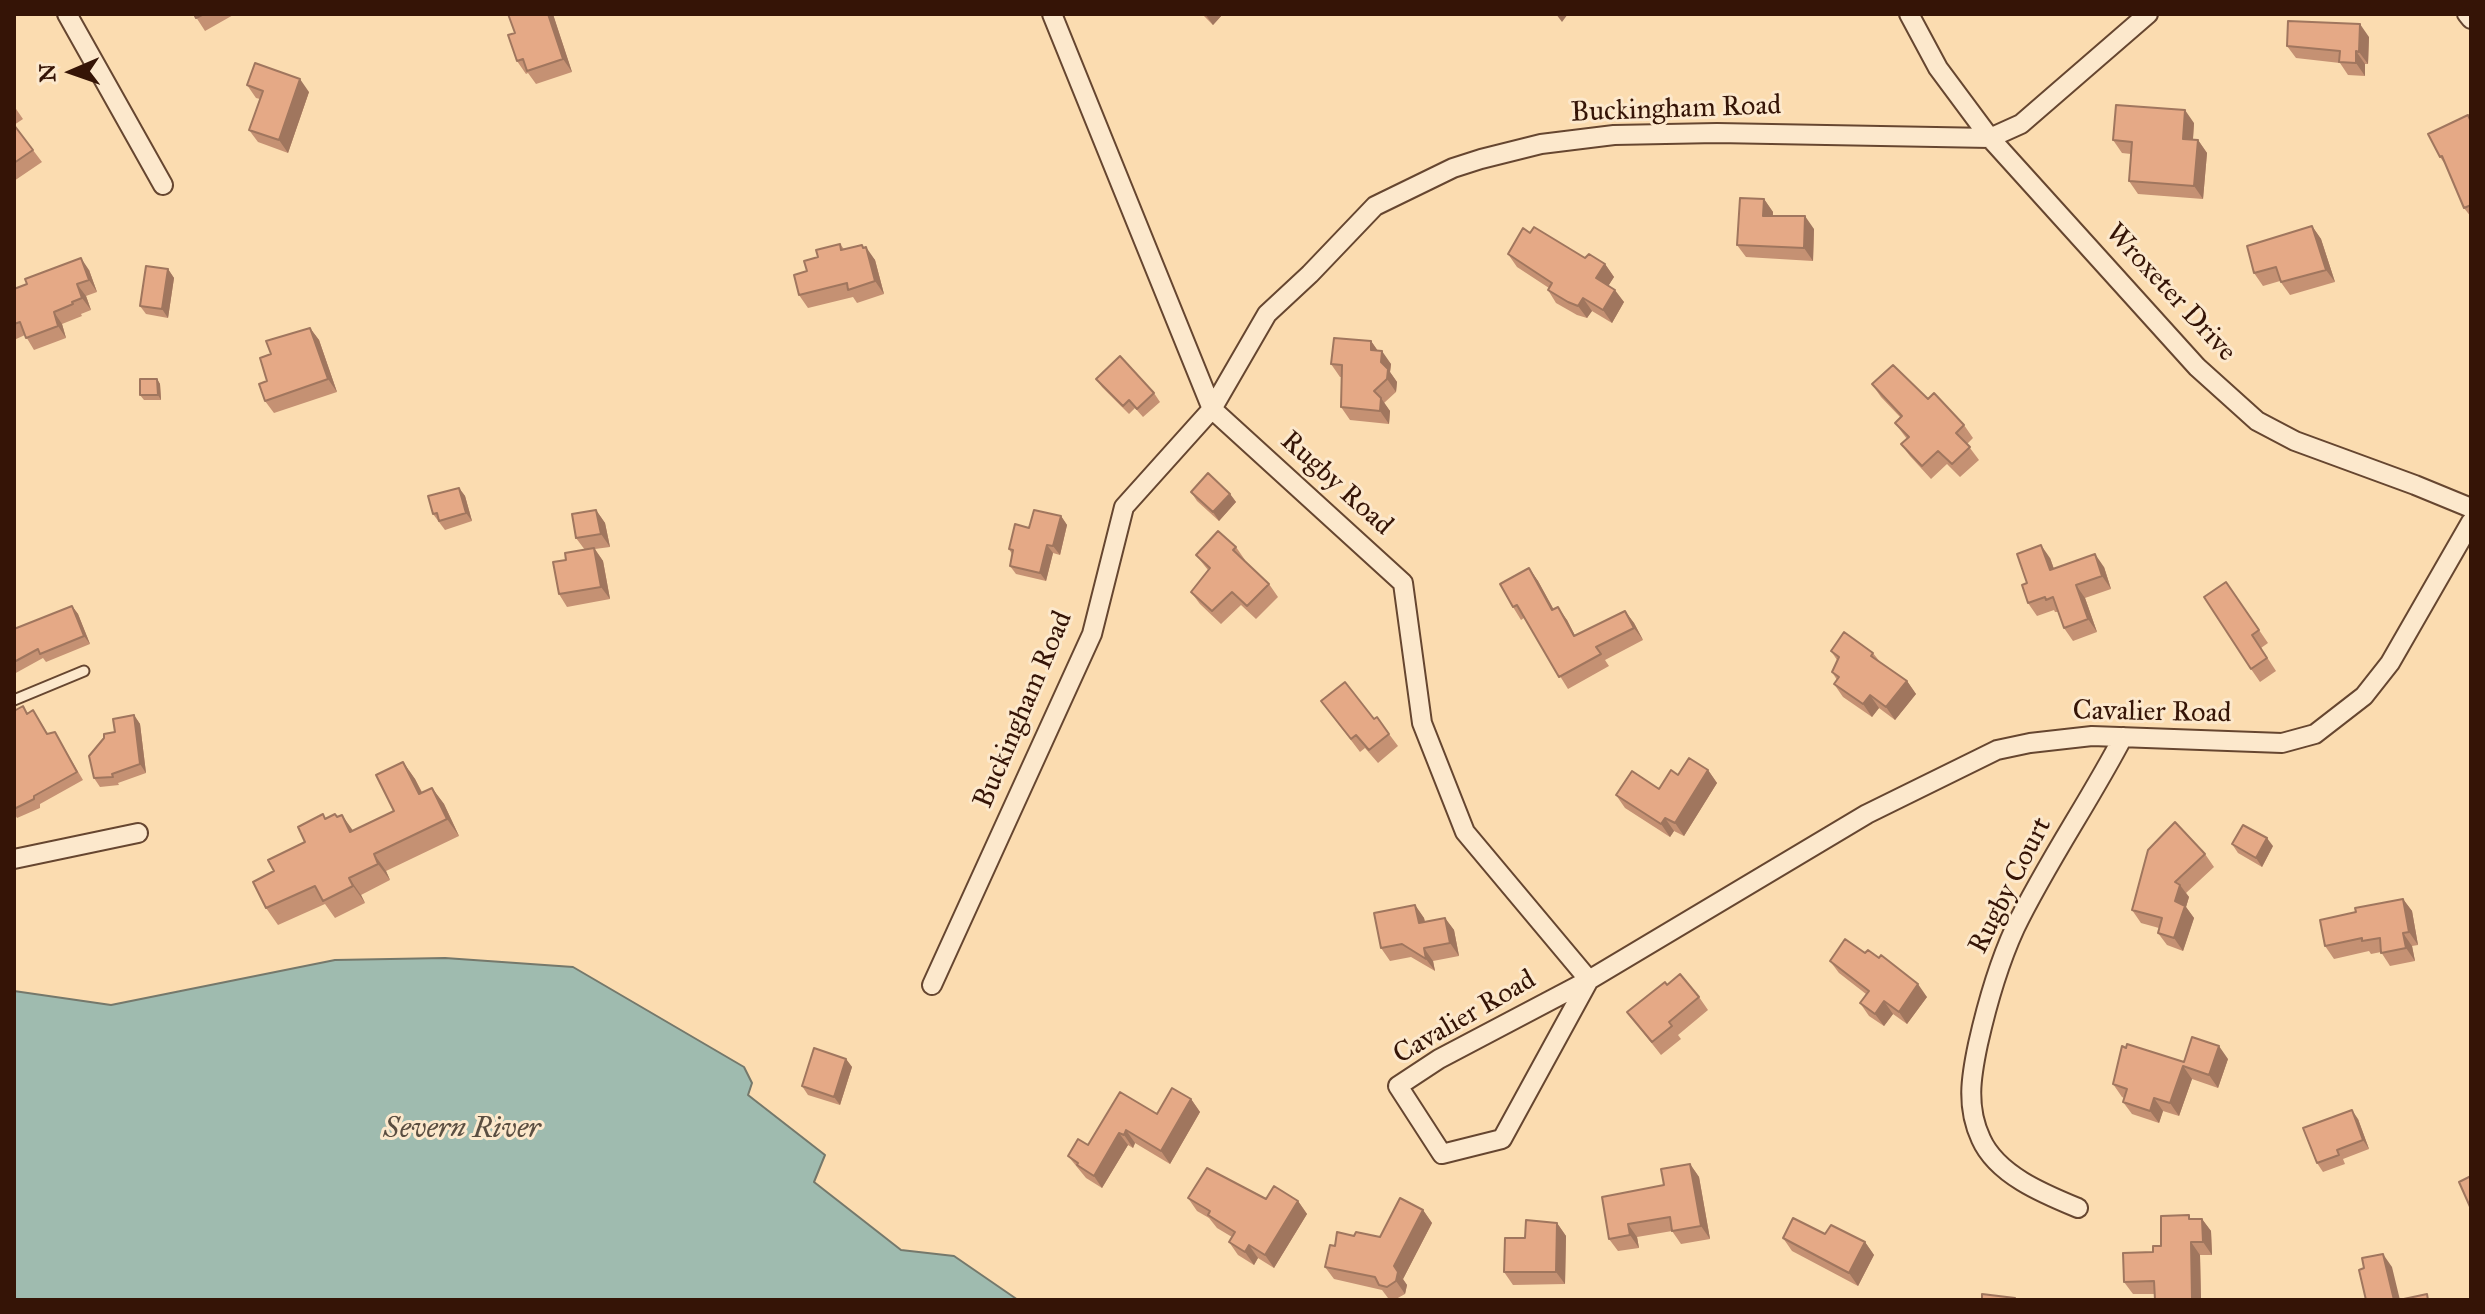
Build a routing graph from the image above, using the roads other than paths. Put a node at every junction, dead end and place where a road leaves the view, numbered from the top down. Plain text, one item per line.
1 (67, 14) edge
2 (1052, 14) edge
3 (1909, 14) edge
4 (2148, 14) edge
5 (2467, 14) edge
6 (2471, 19) edge
7 (1990, 138) junction
8 (163, 185) dead end
9 (1212, 409) junction
10 (2471, 508) edge
11 (2471, 522) edge
12 (84, 671) dead end
13 (14, 700) edge
14 (2123, 737) junction
15 (138, 833) dead end
16 (14, 859) edge
17 (1589, 980) junction
18 (932, 985) dead end
19 (1567, 992) junction
20 (1572, 1011) junction
21 (2078, 1208) dead end

1 - 8 street
2 - 9 street, Rugby Road
3 - 7 street, Wroxeter Drive
4 - 7 street
5 - 6 street
7 - 9 street, Buckingham Road
7 - 10 street, Wroxeter Drive
9 - 17 street, Rugby Road
9 - 18 street, Buckingham Road
11 - 14 street, Cavalier Road
12 - 13 lane
14 - 17 street, Cavalier Road
14 - 21 street, Rugby Court
15 - 16 street
17 - 19 street, Cavalier Road
17 - 20 street, Cavalier Road
19 - 20 lane
19 - 20 street, Cavalier Road

